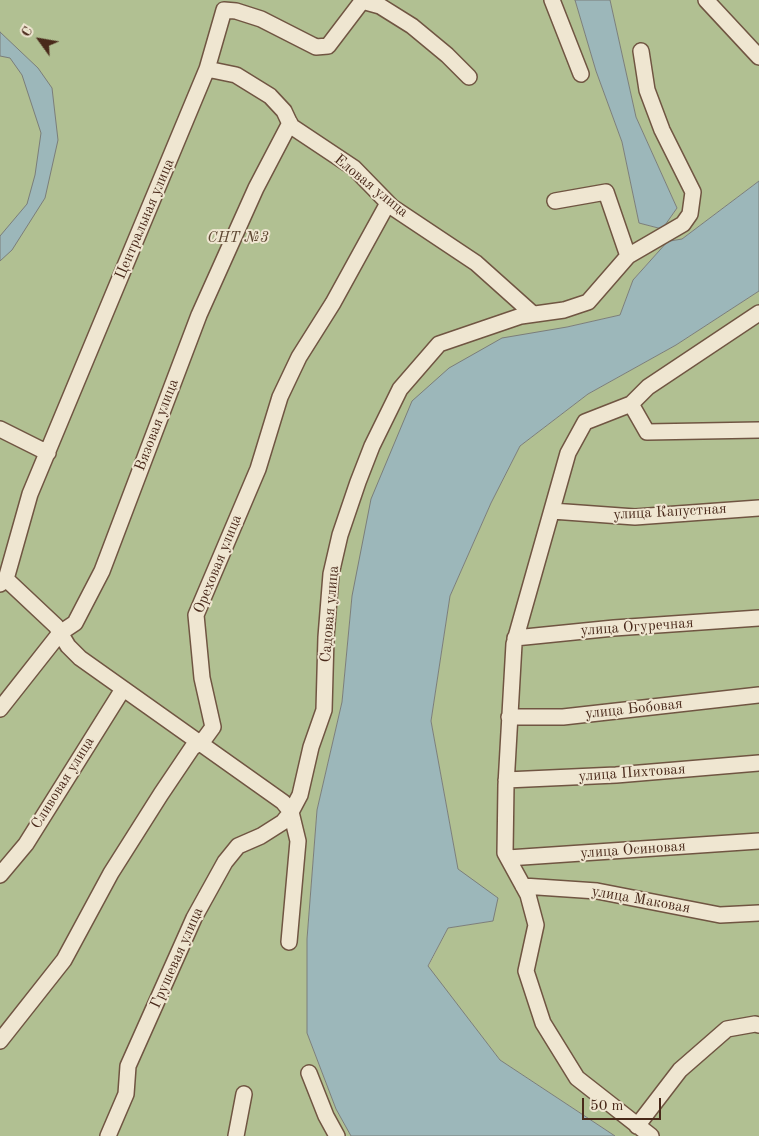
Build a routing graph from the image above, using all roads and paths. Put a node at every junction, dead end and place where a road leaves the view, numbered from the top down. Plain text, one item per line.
1 (362, 0) edge
2 (552, 0) edge
3 (706, 0) edge
4 (221, 5) edge
5 (641, 51) dead end
6 (759, 57) edge
7 (208, 69) junction
8 (581, 74) dead end
9 (469, 77) dead end
10 (290, 123) junction
11 (555, 201) dead end
12 (388, 203) junction
13 (628, 256) junction
14 (759, 313) edge
15 (533, 314) junction
16 (631, 404) junction
17 (0, 429) edge
18 (759, 430) edge
19 (48, 453) junction
20 (759, 508) edge
21 (552, 511) junction
22 (3, 581) edge
23 (759, 618) edge
24 (60, 633) junction
25 (515, 638) junction
26 (123, 689) junction
27 (759, 695) edge
28 (0, 709) edge
29 (510, 717) junction
30 (199, 743) junction
31 (759, 763) edge
32 (506, 780) junction
33 (291, 812) junction
34 (759, 841) edge
35 (508, 858) junction
36 (0, 875) edge
37 (523, 886) junction
38 (759, 913) edge
39 (289, 942) dead end
40 (759, 1026) edge
41 (0, 1041) edge
42 (309, 1073) dead end
43 (244, 1094) dead end
44 (637, 1126) junction
45 (108, 1136) edge
46 (236, 1136) edge
47 (337, 1136) edge
48 (652, 1136) edge

1 - 4 street, Центральная улица
1 - 9 street
2 - 8 street
3 - 6 street
4 - 7 street, Центральная улица
5 - 13 street, Садовая улица
7 - 10 street, Еловая улица
7 - 19 street, Центральная улица
10 - 12 street, Еловая улица
10 - 24 street, Вязовая улица
11 - 13 street
12 - 15 street, Еловая улица
12 - 30 street, Ореховая улица
13 - 15 street, Садовая улица
14 - 16 street
15 - 33 street, Садовая улица
16 - 18 street
16 - 21 street
17 - 19 street
19 - 22 street, Центральная улица
20 - 21 street, улица Капустная
21 - 25 street
22 - 24 street
23 - 25 street, улица Огуречная
24 - 26 street
24 - 28 street, Вязовая улица
25 - 29 street
26 - 30 street
26 - 36 street, Сливовая улица
27 - 29 street, улица Бобовая
29 - 32 street
30 - 33 street
30 - 41 street, Ореховая улица
31 - 32 street, улица Пихтовая
32 - 35 street
33 - 39 street
33 - 45 street, Грушевая улица
34 - 35 street, улица Осиновая
35 - 37 street
37 - 38 street, улица Маковая
37 - 44 street
40 - 44 street
42 - 47 street
43 - 46 street
44 - 48 street

